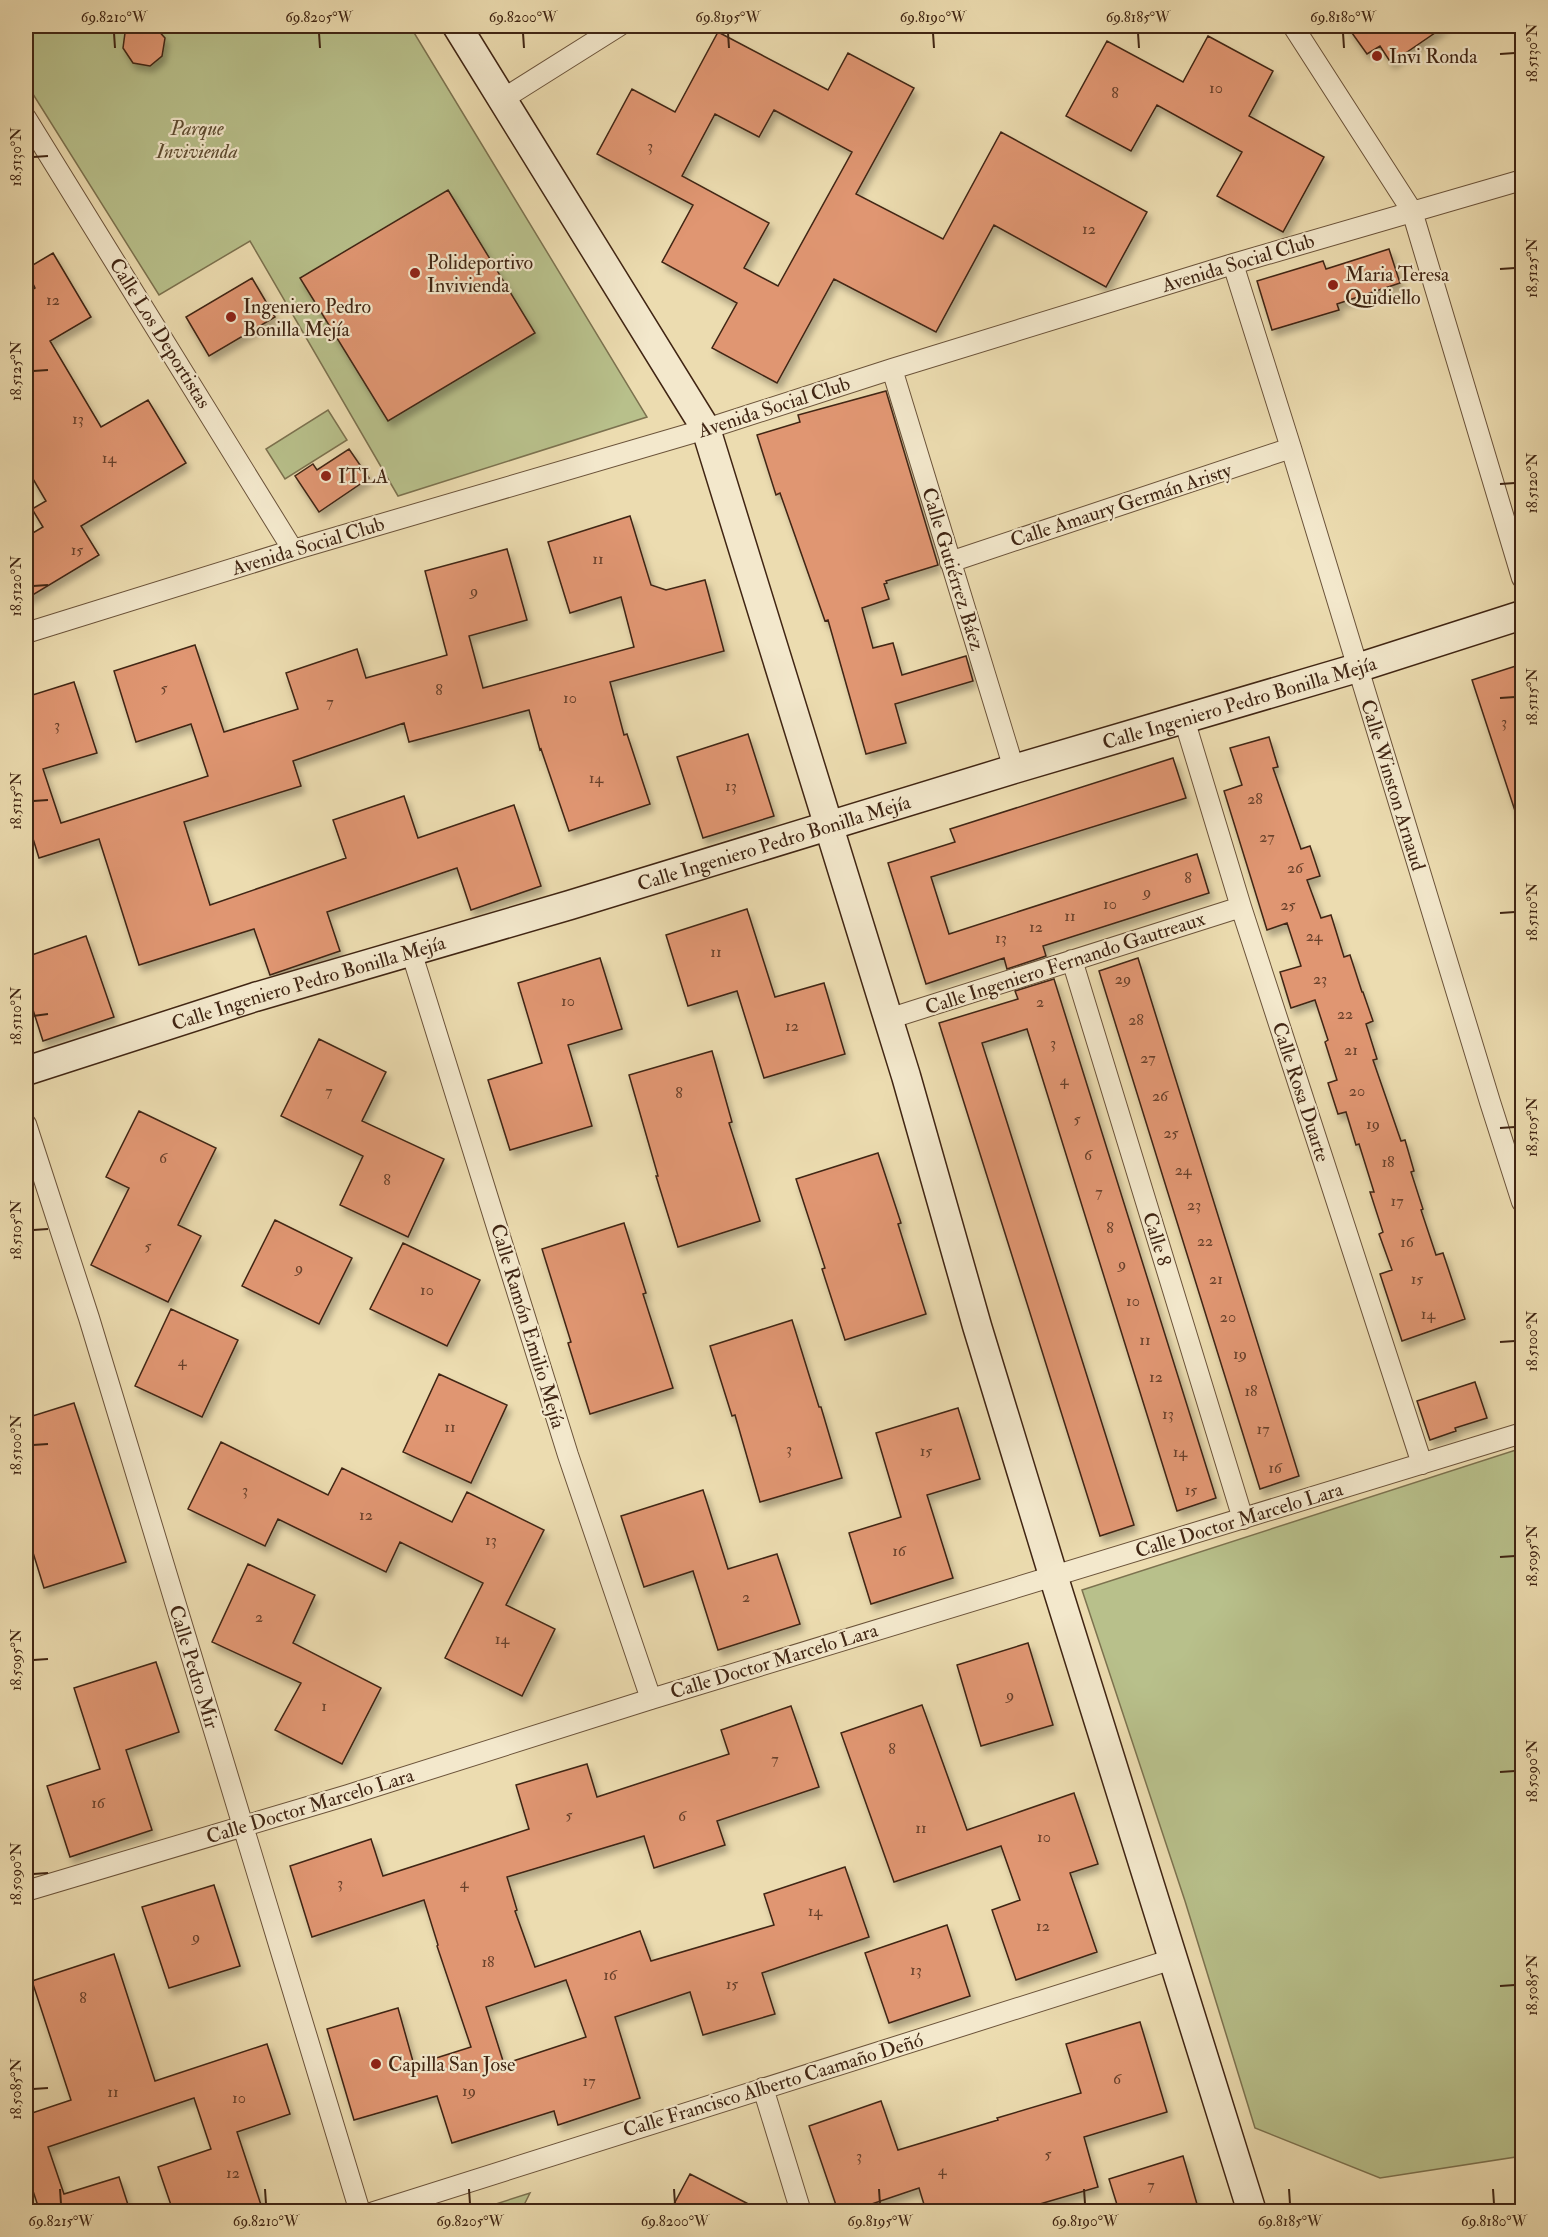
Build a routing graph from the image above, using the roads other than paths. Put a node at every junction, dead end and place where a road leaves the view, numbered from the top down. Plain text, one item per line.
1 (458, 26) edge
2 (619, 26) edge
3 (1293, 26) edge
4 (503, 99) junction
5 (26, 117) edge
6 (1522, 180) edge
7 (1412, 212) junction
8 (1233, 264) junction
9 (892, 369) junction
10 (706, 429) junction
11 (1291, 448) junction
12 (293, 549) junction
13 (950, 562) junction
14 (1522, 578) edge
15 (1522, 615) edge
16 (26, 633) edge
17 (1357, 668) junction
18 (1184, 720) junction
19 (1014, 769) junction
20 (827, 826) junction
21 (1241, 907) junction
22 (411, 951) junction
23 (1072, 960) junction
24 (888, 1019) junction
25 (26, 1071) edge
26 (26, 1124) edge
27 (1522, 1202) edge
28 (1522, 1433) edge
29 (1422, 1464) junction
30 (1243, 1519) junction
31 (1053, 1575) junction
32 (651, 1699) junction
33 (242, 1827) junction
34 (26, 1891) edge
35 (1173, 1959) junction
36 (763, 2088) junction
37 (360, 2211) edge
38 (374, 2211) edge
39 (801, 2211) edge
40 (1252, 2211) edge

1 - 4 street
2 - 4 street
3 - 7 street
4 - 10 street
5 - 12 street, Calle Los Deportistas
6 - 7 street, Avenida Social Club
7 - 8 street, Avenida Social Club
7 - 14 street
8 - 9 street, Avenida Social Club
8 - 11 street, Calle Winston Arnaud
9 - 10 street, Avenida Social Club
9 - 13 street, Calle Gutiérrez Báez
10 - 12 street, Avenida Social Club
10 - 20 street
11 - 13 street, Calle Amaury Germán Aristy
11 - 17 street, Calle Winston Arnaud
12 - 16 street, Avenida Social Club
13 - 19 street, Calle Gutiérrez Báez
15 - 17 street, Calle Ingeniero Pedro Bonilla Mejía
17 - 18 street, Calle Ingeniero Pedro Bonilla Mejía
17 - 27 street, Calle Winston Arnaud
18 - 19 street, Calle Ingeniero Pedro Bonilla Mejía
18 - 21 street, Calle Rosa Duarte
19 - 20 street, Calle Ingeniero Pedro Bonilla Mejía
20 - 22 street, Calle Ingeniero Pedro Bonilla Mejía
20 - 24 street
21 - 23 street, Calle Ingeniero Fernando Gautreaux
21 - 29 street, Calle Rosa Duarte
22 - 25 street, Calle Ingeniero Pedro Bonilla Mejía
22 - 32 street, Calle Ramón Emilio Mejía
23 - 24 street, Calle Ingeniero Fernando Gautreaux
23 - 30 street, Calle 8
24 - 31 street
26 - 33 street, Calle Pedro Mir
28 - 29 street, Calle Doctor Marcelo Lara
29 - 30 street, Calle Doctor Marcelo Lara
30 - 31 street, Calle Doctor Marcelo Lara
31 - 32 street, Calle Doctor Marcelo Lara
31 - 35 street
32 - 33 street, Calle Doctor Marcelo Lara
33 - 34 street, Calle Doctor Marcelo Lara
33 - 37 street, Calle Pedro Mir
35 - 36 street, Calle Francisco Alberto Caamaño Deñó
35 - 40 street
36 - 38 street, Calle Francisco Alberto Caamaño Deñó
36 - 39 street

